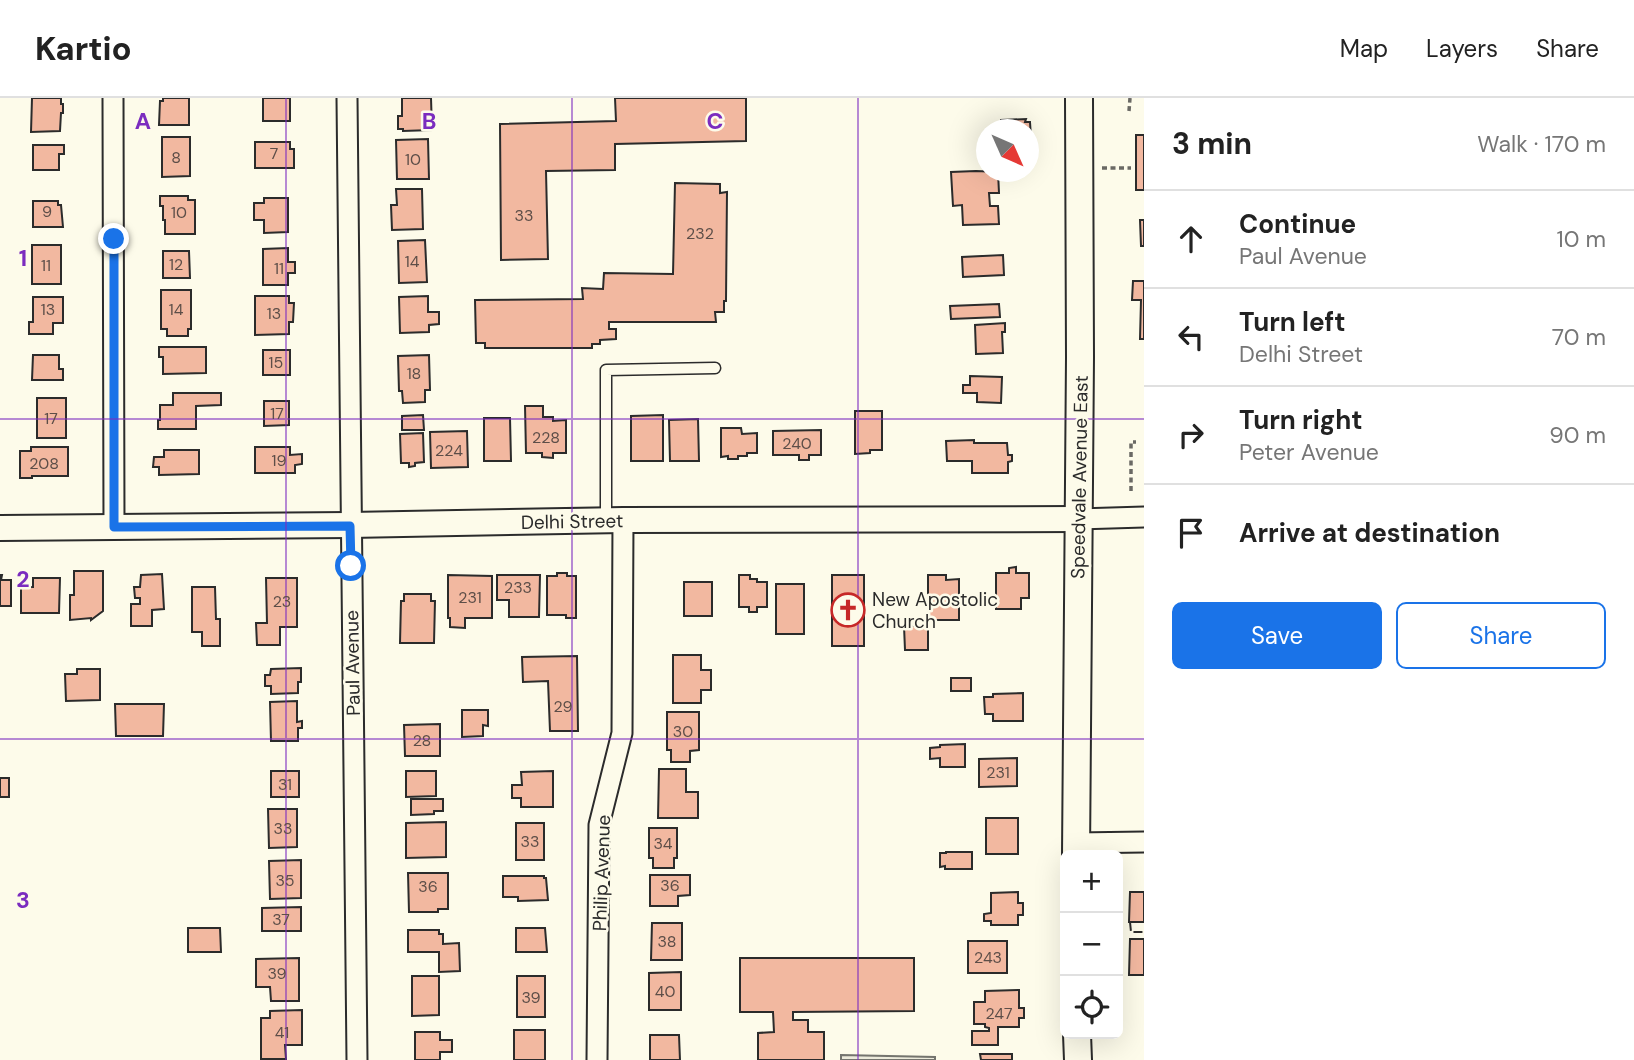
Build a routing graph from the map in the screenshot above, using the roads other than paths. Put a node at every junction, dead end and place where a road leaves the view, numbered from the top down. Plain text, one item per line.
1 (113, 98) edge
2 (347, 98) edge
3 (1079, 98) edge
4 (715, 368) dead end
5 (1144, 517) edge
6 (1078, 519) junction
7 (615, 521) junction
8 (350, 526) junction
9 (114, 527) junction
10 (0, 528) edge
11 (1144, 842) edge
12 (1076, 849) edge
13 (1077, 1039) edge
14 (357, 1060) edge
15 (597, 1060) edge
16 (1077, 1060) edge

1 - 9 street
2 - 8 street, Paul Avenue
3 - 6 main road, Speedvale Avenue East
4 - 7 lane
5 - 6 street, Delhi Street
6 - 7 street, Delhi Street
6 - 12 main road, Speedvale Avenue East
7 - 8 street, Delhi Street
7 - 15 street, Philip Avenue
8 - 9 street, Delhi Street
8 - 14 street, Paul Avenue
9 - 10 street, Delhi Street
11 - 12 street
13 - 16 main road

